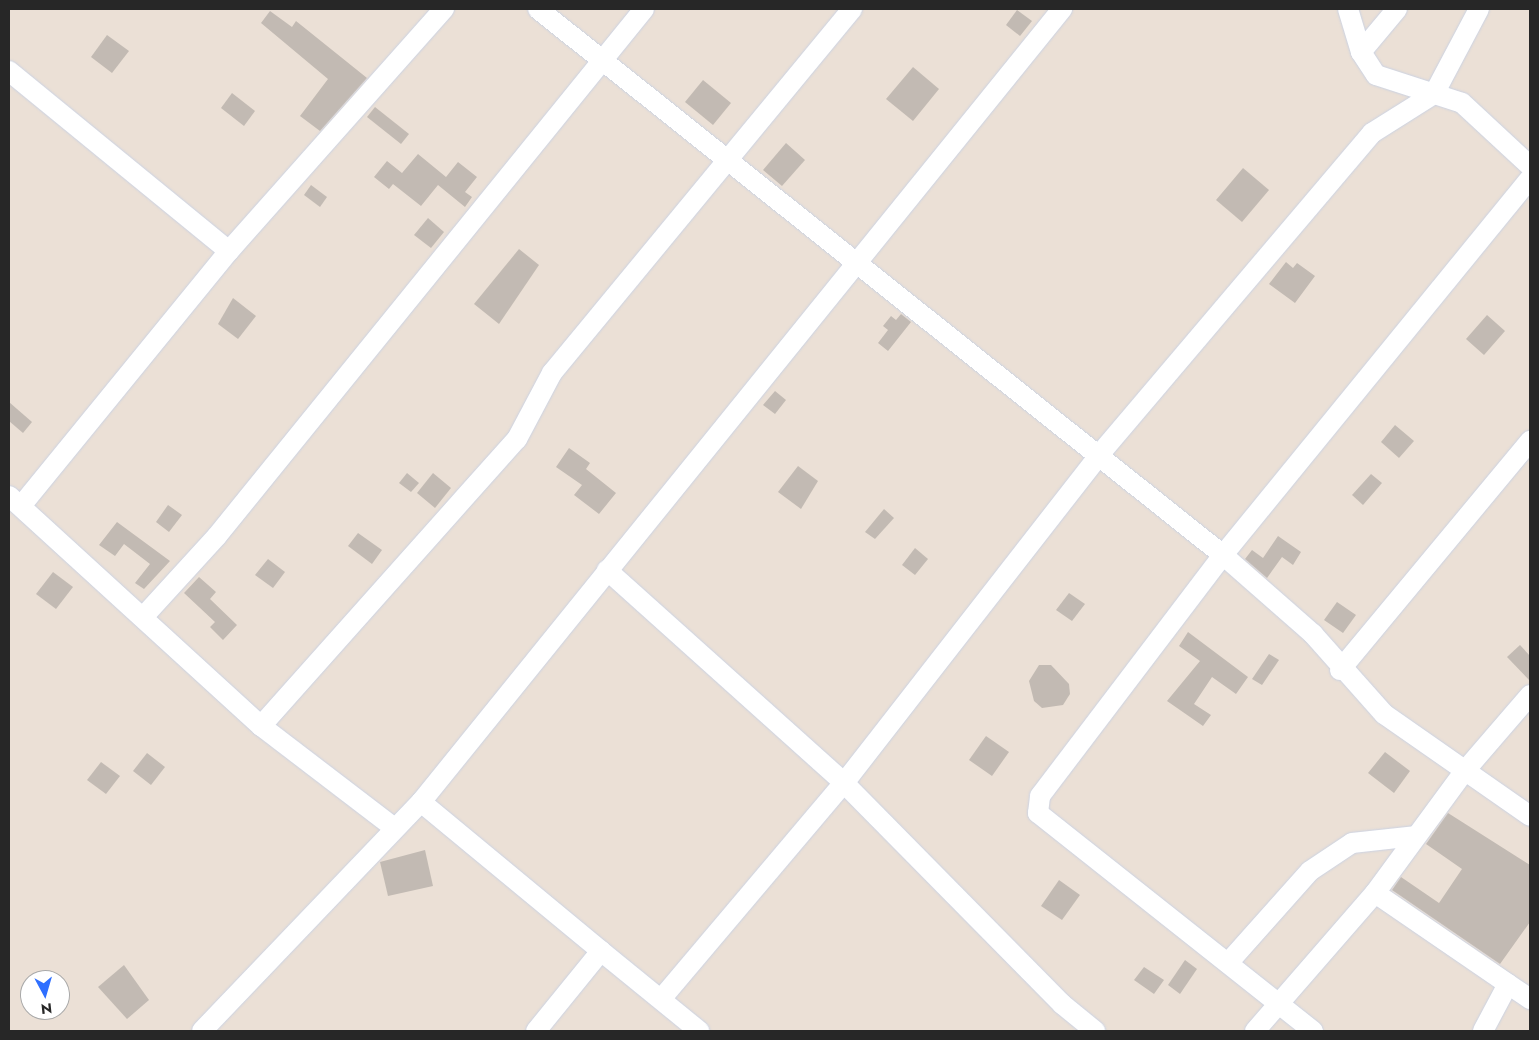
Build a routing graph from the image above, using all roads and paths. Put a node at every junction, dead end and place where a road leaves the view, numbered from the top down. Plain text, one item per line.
1 (444, 9) edge
2 (538, 9) edge
3 (644, 9) edge
4 (852, 9) edge
5 (1062, 9) edge
6 (1348, 9) edge
7 (1397, 9) edge
8 (1479, 9) edge
9 (1361, 52) junction
10 (602, 61) junction
11 (9, 72) edge
12 (1434, 94) junction
13 (728, 162) junction
14 (1530, 166) edge
15 (1527, 190) edge
16 (229, 251) junction
17 (857, 264) junction
18 (1530, 441) edge
19 (1099, 455) junction
20 (12, 499) edge
21 (1223, 555) junction
22 (607, 570) junction
23 (144, 616) junction
24 (1340, 670) junction
25 (1530, 695) edge
26 (261, 726) junction
27 (1463, 773) junction
28 (844, 784) junction
29 (421, 802) junction
30 (1530, 816) edge
31 (393, 827) junction
32 (1415, 836) junction
33 (1375, 893) junction
34 (601, 951) junction
35 (1228, 963) junction
36 (1508, 984) junction
37 (662, 998) junction
38 (1530, 998) edge
39 (1277, 1003) junction
40 (202, 1031) edge
41 (536, 1031) edge
42 (699, 1031) edge
43 (1095, 1031) edge
44 (1255, 1031) edge
45 (1313, 1031) edge
46 (1484, 1031) edge

1 - 16 street
2 - 10 street
3 - 10 street
4 - 13 street
5 - 17 street
6 - 9 street
7 - 9 street
8 - 12 street
9 - 12 street
10 - 13 street
10 - 23 street
11 - 16 street
12 - 14 street
12 - 19 street
13 - 17 street
13 - 26 street
15 - 21 street
16 - 20 street
17 - 19 street
17 - 22 street
18 - 24 street
19 - 21 street
19 - 28 street
20 - 23 street
21 - 24 street
21 - 35 street
22 - 28 street
22 - 29 street
23 - 26 street
24 - 27 street
25 - 27 street
26 - 31 street
27 - 30 street
27 - 32 street
28 - 37 street
28 - 43 street
29 - 31 street
29 - 34 street
31 - 40 street
32 - 33 street
32 - 35 street
33 - 36 street
33 - 39 street
34 - 37 street
34 - 41 street
35 - 39 street
36 - 38 street
36 - 46 street
37 - 42 street
39 - 44 street
39 - 45 street

